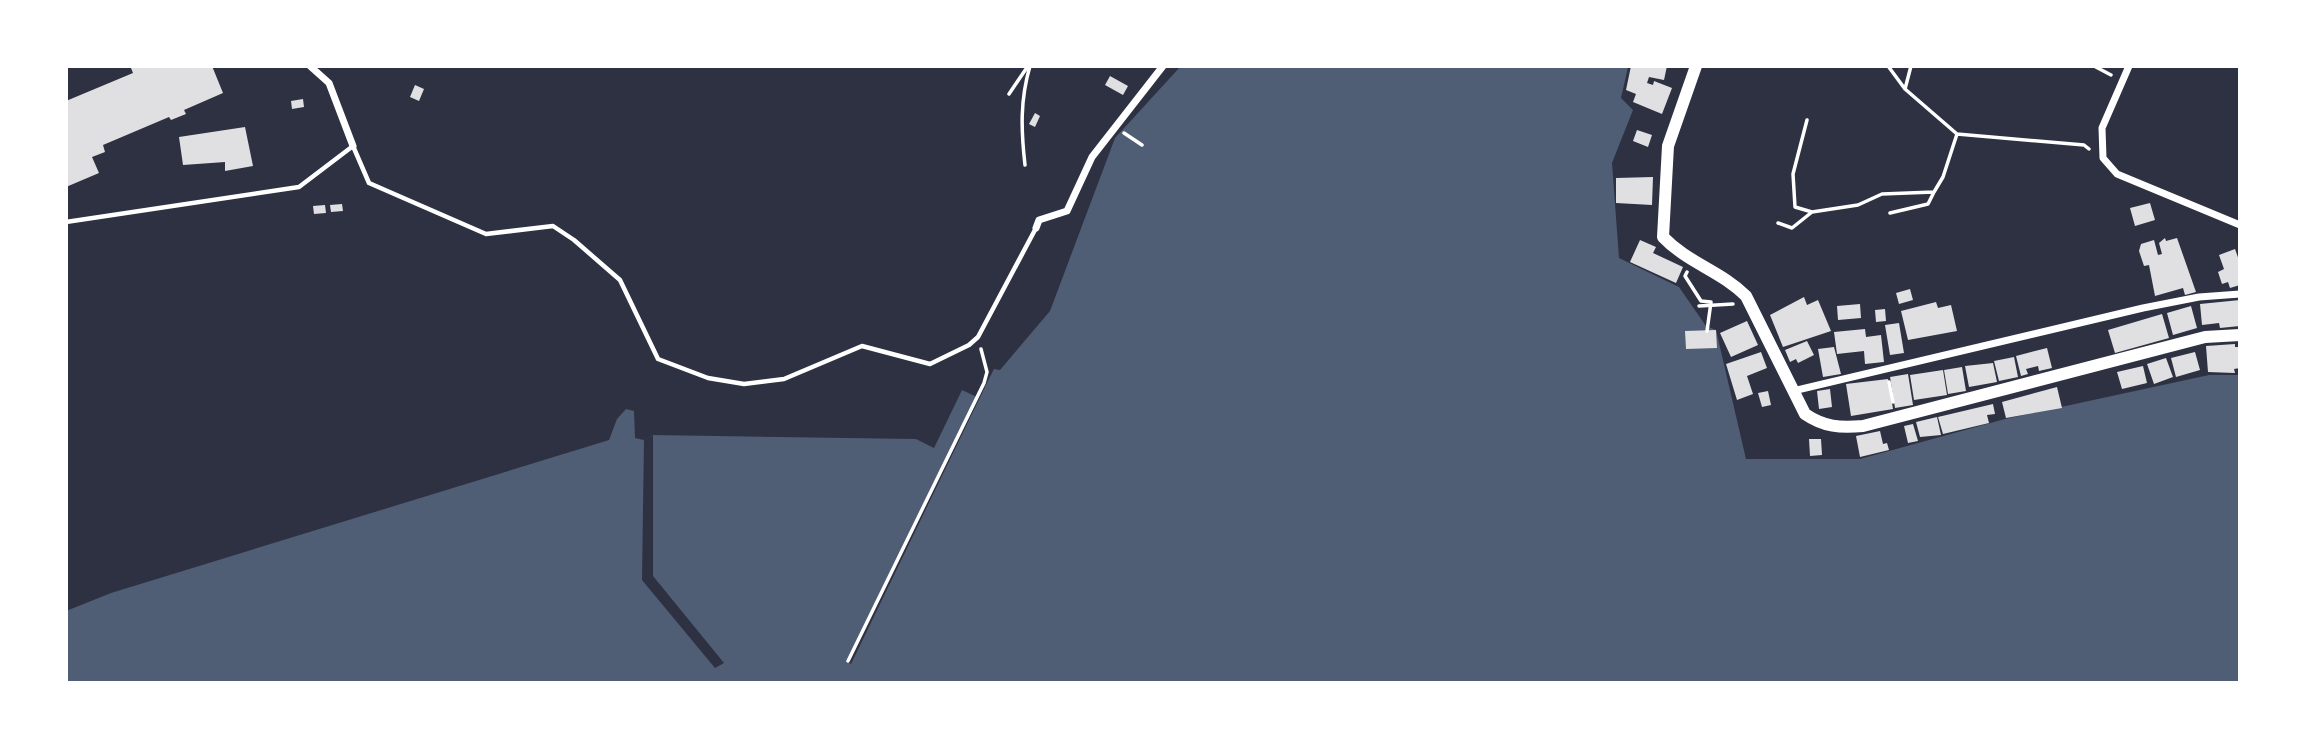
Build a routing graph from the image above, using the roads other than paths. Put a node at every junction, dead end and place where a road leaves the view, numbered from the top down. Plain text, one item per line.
1 (310, 66) edge
2 (1163, 66) edge
3 (1696, 66) edge
4 (2129, 66) edge
5 (353, 146) junction
6 (66, 222) edge
7 (2239, 225) edge
8 (1035, 228) joint
9 (2239, 294) edge
10 (2239, 335) edge
11 (1793, 391) junction

1 - 5 street
2 - 8 street
3 - 11 main road
4 - 7 street
5 - 6 lane
5 - 8 lane
9 - 11 street
10 - 11 main road

